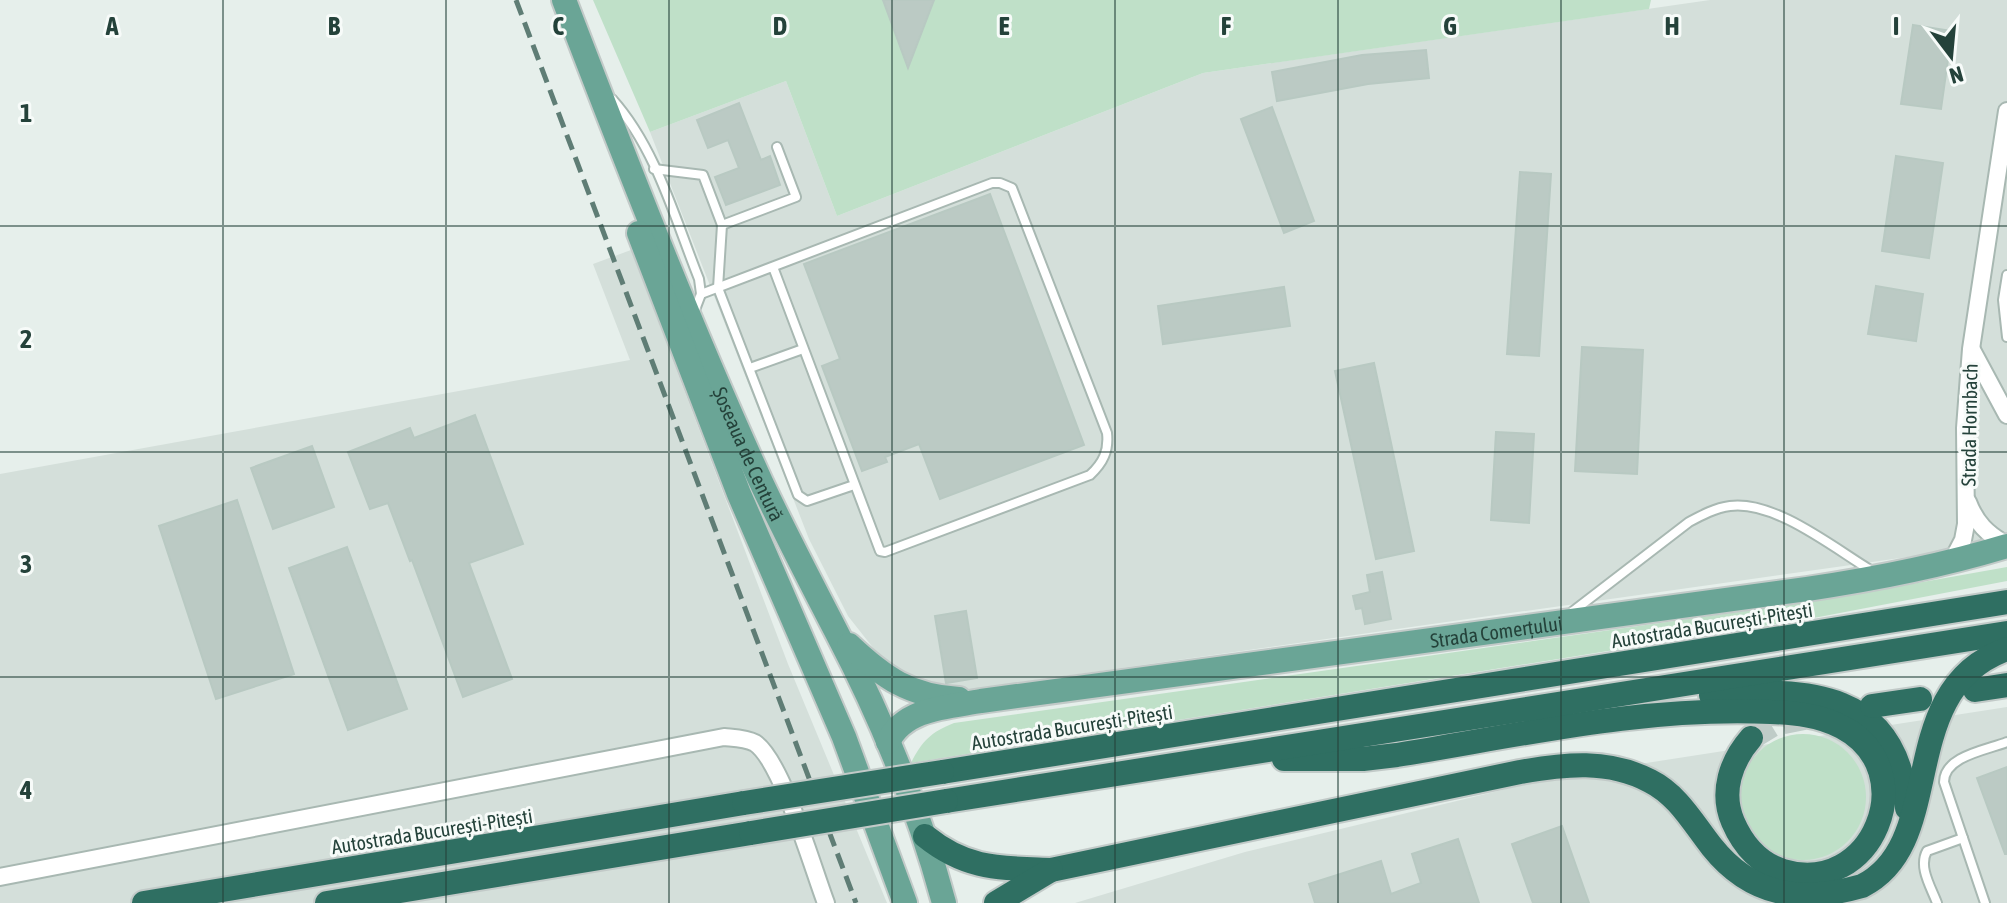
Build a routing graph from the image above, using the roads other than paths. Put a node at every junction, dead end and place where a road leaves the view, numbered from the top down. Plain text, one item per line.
1 (548, 0) edge
2 (564, 0) edge
3 (596, 83) junction
4 (2007, 111) edge
5 (777, 147) dead end
6 (654, 169) junction
7 (722, 225) junction
8 (773, 267) junction
9 (2007, 275) edge
10 (718, 288) junction
11 (701, 294) junction
12 (692, 319) junction
13 (2007, 337) edge
14 (803, 349) junction
15 (1971, 349) junction
16 (750, 368) junction
17 (2007, 415) edge
18 (854, 485) junction
19 (1968, 501) junction
20 (2007, 545) edge
21 (1951, 563) junction
22 (1883, 578) junction
23 (2007, 602) edge
24 (1555, 623) junction
25 (2007, 633) edge
26 (838, 635) junction
27 (2007, 649) edge
28 (2007, 685) edge
29 (1975, 690) dead end
30 (1920, 699) dead end
31 (981, 701) junction
32 (1872, 706) dead end
33 (1348, 737) junction
34 (1751, 738) tunnel mouth
35 (888, 742) junction
36 (2007, 742) edge
37 (1222, 758) junction
38 (1908, 831) junction
39 (925, 836) junction
40 (1963, 838) junction
41 (1051, 870) junction
42 (0, 877) edge
43 (144, 903) edge
44 (327, 903) edge
45 (826, 903) edge
46 (905, 903) edge
47 (944, 903) edge
48 (996, 903) edge
49 (1937, 903) edge
50 (1985, 903) edge

1 - 46 main road, Șoseaua de Centură
2 - 3 main road, Șoseaua de Centură
3 - 6 lane
3 - 12 main road, Șoseaua de Centură
4 - 15 street, Strada Hornbach
5 - 7 lane
6 - 7 lane
6 - 11 lane
7 - 10 lane
8 - 10 lane
8 - 14 lane
8 - 18 lane
9 - 13 lane
10 - 11 lane
10 - 16 lane
11 - 12 lane
12 - 26 main road, Șoseaua de Centură
14 - 16 lane
14 - 18 lane
15 - 17 street, Strada Hornbach
15 - 19 street, Strada Hornbach
16 - 18 lane
19 - 20 street, Strada Hornbach
19 - 21 street, Strada Hornbach
20 - 21 main road, Strada Comerțului
21 - 22 main road, Strada Comerțului
22 - 24 main road, Strada Comerțului
22 - 24 lane
23 - 43 highway, Autostrada București-Pitești, bridge
24 - 31 main road, Strada Comerțului
25 - 33 highway
26 - 31 main road
26 - 35 main road, Șoseaua de Centură
27 - 38 highway
28 - 29 highway
30 - 32 highway
31 - 35 main road
33 - 37 highway
33 - 38 highway
34 - 37 highway
35 - 39 main road, Șoseaua de Centură
36 - 40 lane
37 - 44 highway, bridge
38 - 41 highway
39 - 41 highway
39 - 47 main road, Șoseaua de Centură
40 - 49 lane
40 - 50 lane
41 - 48 highway
42 - 45 street

